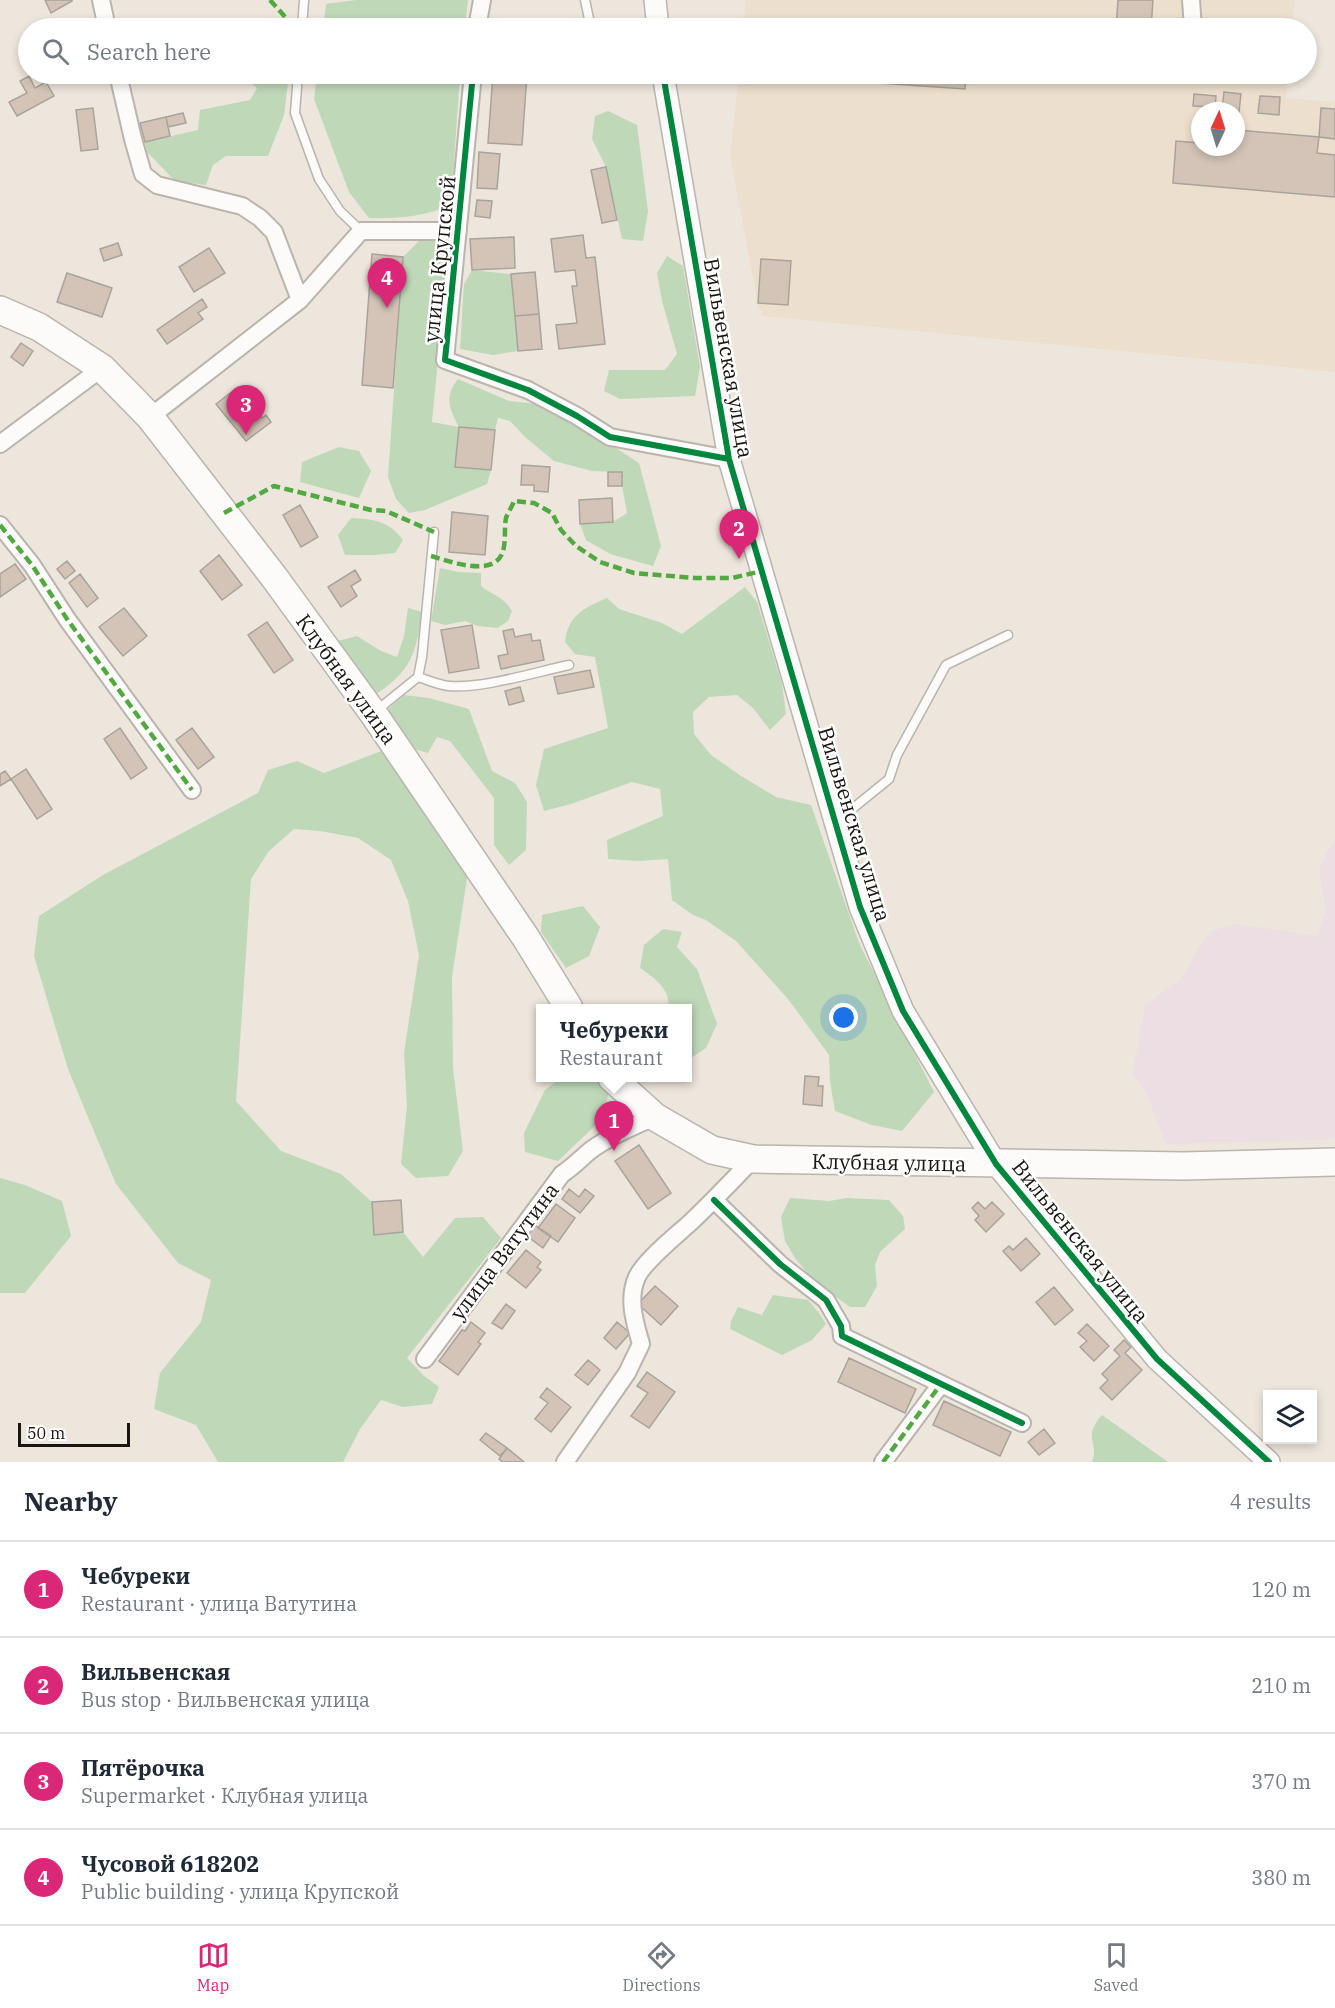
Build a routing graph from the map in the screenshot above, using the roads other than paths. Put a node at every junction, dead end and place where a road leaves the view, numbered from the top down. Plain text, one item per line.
1 (101, 0) edge
2 (304, 0) edge
3 (482, 0) edge
4 (585, 0) edge
5 (655, 0) edge
6 (1191, 0) edge
7 (105, 18) edge
8 (303, 18) edge
9 (479, 18) edge
10 (589, 18) edge
11 (657, 18) edge
12 (1192, 18) edge
13 (120, 84) edge
14 (297, 84) edge
15 (472, 84) edge
16 (665, 84) edge
17 (361, 231) junction
18 (458, 231) junction
19 (300, 300) junction
20 (0, 310) edge
21 (102, 368) junction
22 (150, 417) junction
23 (0, 444) edge
24 (729, 459) junction
25 (0, 525) edge
26 (434, 532) dead end
27 (1008, 635) dead end
28 (569, 665) dead end
29 (418, 678) junction
30 (373, 713) junction
31 (192, 790) dead end
32 (836, 823) junction
33 (567, 1004) edge
34 (617, 1082) edge
35 (655, 1117) junction
36 (753, 1159) junction
37 (1335, 1162) edge
38 (996, 1164) junction
39 (714, 1200) junction
40 (424, 1359) dead end
41 (941, 1384) junction
42 (1022, 1423) dead end
43 (565, 1462) edge
44 (883, 1462) edge
45 (1269, 1462) edge

1 - 7 street
2 - 8 lane
3 - 9 street
4 - 10 lane
5 - 11 street
6 - 12 street
13 - 19 street
14 - 17 lane
15 - 18 street, улица Крупской
16 - 24 street, Вильвенская улица
17 - 18 street
17 - 19 street
18 - 24 street, улица Крупской
19 - 22 street
20 - 21 main road, Клубная улица
21 - 22 main road, Клубная улица
21 - 23 street
22 - 30 main road, Клубная улица
24 - 32 street, Вильвенская улица
25 - 31 street
26 - 29 lane
27 - 32 lane
28 - 29 lane
29 - 30 lane
30 - 33 main road, Клубная улица
32 - 38 street, Вильвенская улица
34 - 35 main road, Клубная улица
35 - 36 main road, Клубная улица
35 - 40 street, улица Ватутина
36 - 38 main road, Клубная улица
36 - 39 street
37 - 38 main road, Клубная улица
38 - 45 street, Вильвенская улица
39 - 41 street
39 - 43 street
41 - 42 street
41 - 44 street

